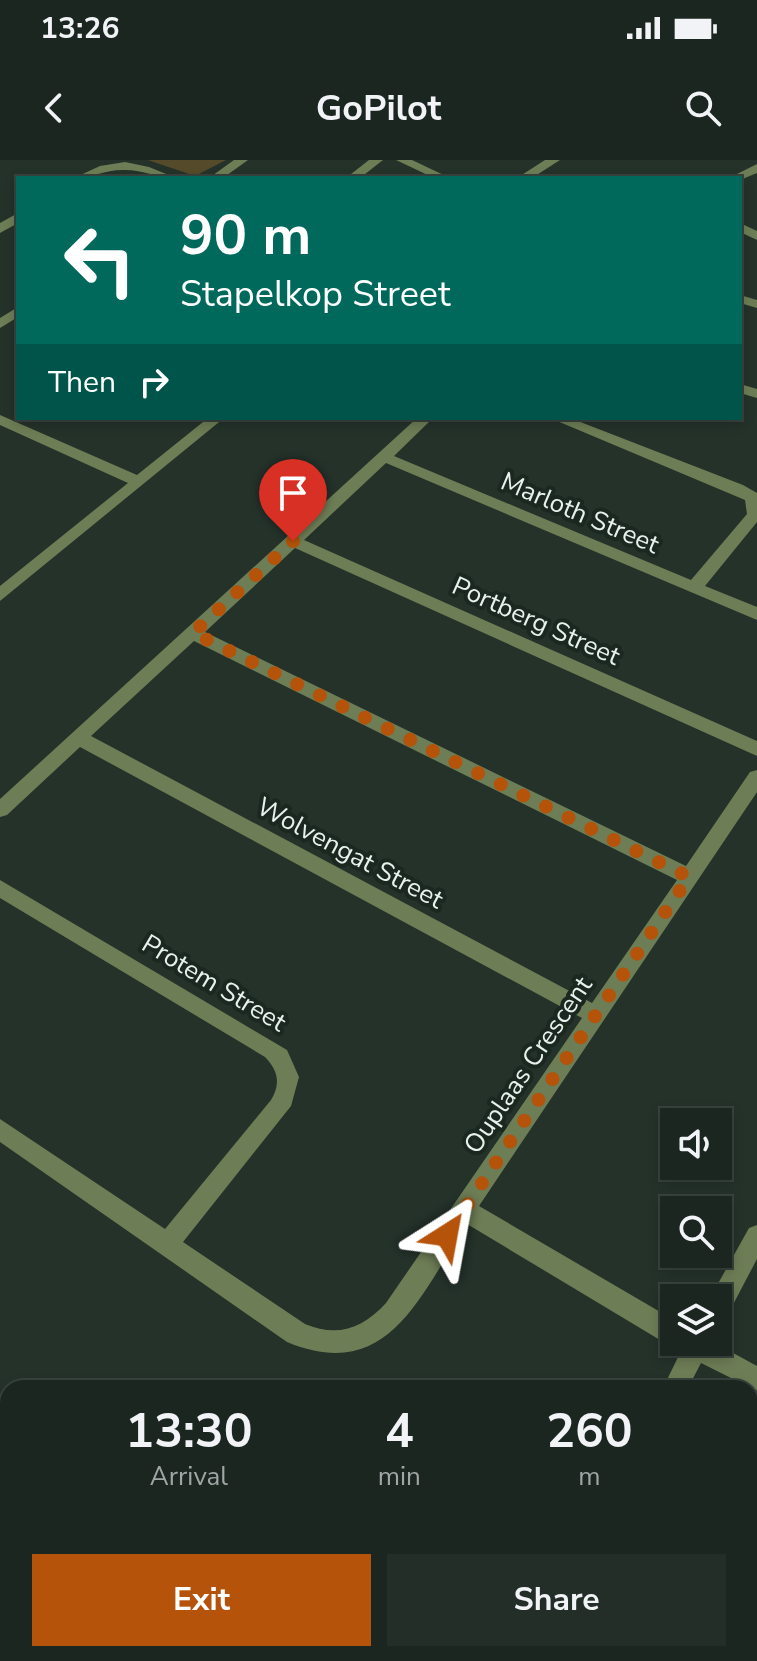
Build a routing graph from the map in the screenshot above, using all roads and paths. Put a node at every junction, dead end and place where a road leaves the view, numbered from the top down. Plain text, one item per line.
1 (242, 160) edge
2 (377, 160) edge
3 (402, 160) edge
4 (554, 160) edge
5 (83, 176) edge
6 (164, 176) edge
7 (218, 176) edge
8 (355, 176) edge
9 (439, 176) edge
10 (526, 176) edge
11 (215, 420) edge
12 (424, 420) edge
13 (562, 420) edge
14 (13, 421) edge
15 (0, 437) edge
16 (384, 457) junction
17 (139, 482) junction
18 (293, 541) junction
19 (694, 588) junction
20 (0, 595) edge
21 (757, 614) edge
22 (193, 633) junction
23 (79, 738) junction
24 (757, 749) edge
25 (757, 777) edge
26 (0, 810) edge
27 (689, 877) junction
28 (0, 888) edge
29 (596, 1015) junction
30 (0, 1129) edge
31 (464, 1210) junction
32 (757, 1236) edge
33 (167, 1244) junction
34 (731, 1284) edge
35 (660, 1326) edge
36 (690, 1356) edge
37 (716, 1356) edge
38 (757, 1379) edge
39 (679, 1380) edge

1 - 7 street
2 - 8 street
3 - 9 street
4 - 10 street
5 - 6 street
11 - 17 street
12 - 16 street
13 - 19 street
14 - 15 street
14 - 17 street
16 - 18 street
16 - 19 street, Marloth Street
17 - 20 street
18 - 22 street
18 - 24 street, Portberg Street
19 - 21 street, Marloth Street
22 - 23 street
22 - 27 street
23 - 26 street
23 - 29 street, Wolvengat Street
25 - 27 street, Ouplaas Crescent
27 - 29 street, Ouplaas Crescent
28 - 33 street, Protem Street
29 - 31 street, Ouplaas Crescent
30 - 33 street, Ouplaas Crescent
31 - 33 street, Ouplaas Crescent
31 - 35 street
32 - 34 street
36 - 39 street
37 - 38 street

